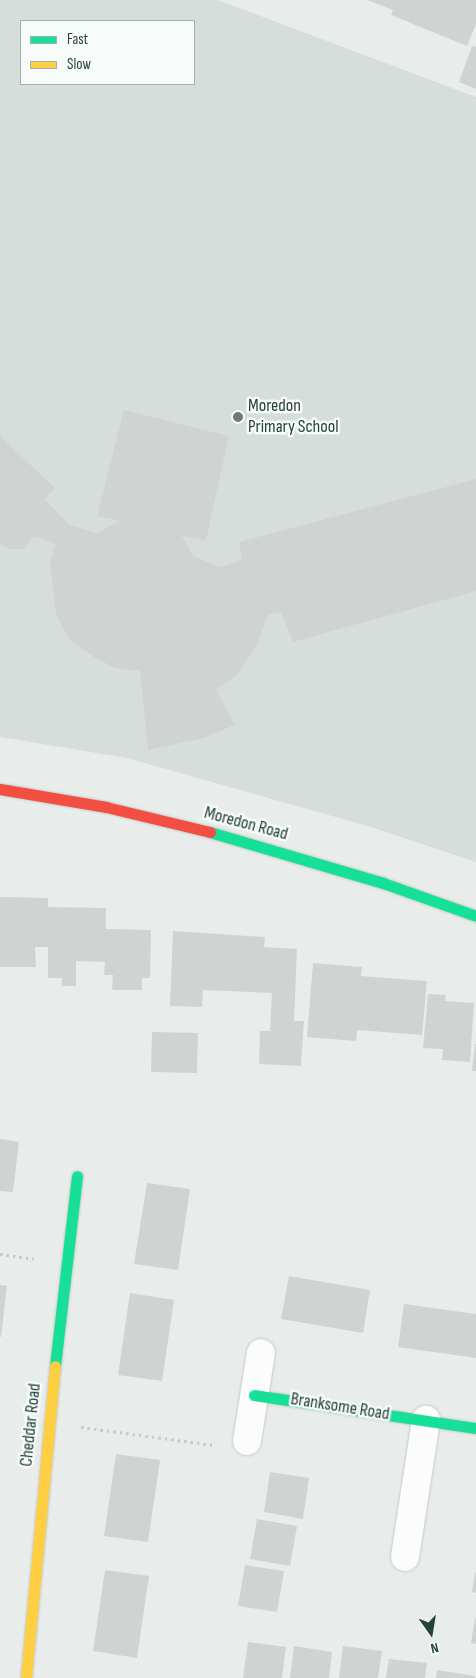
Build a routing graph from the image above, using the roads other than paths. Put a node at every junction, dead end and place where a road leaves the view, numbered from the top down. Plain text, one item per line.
1 (0, 789) edge
2 (476, 916) edge
3 (76, 1176) dead end
4 (261, 1353) dead end
5 (254, 1394) junction
6 (426, 1420) junction
7 (476, 1428) edge
8 (247, 1441) road end
9 (405, 1557) dead end
10 (26, 1678) edge

1 - 2 street, Moredon Road
3 - 10 street, Cheddar Road
4 - 5 street
5 - 6 street, Branksome Road
5 - 8 street
6 - 7 street, Branksome Road
6 - 9 street

